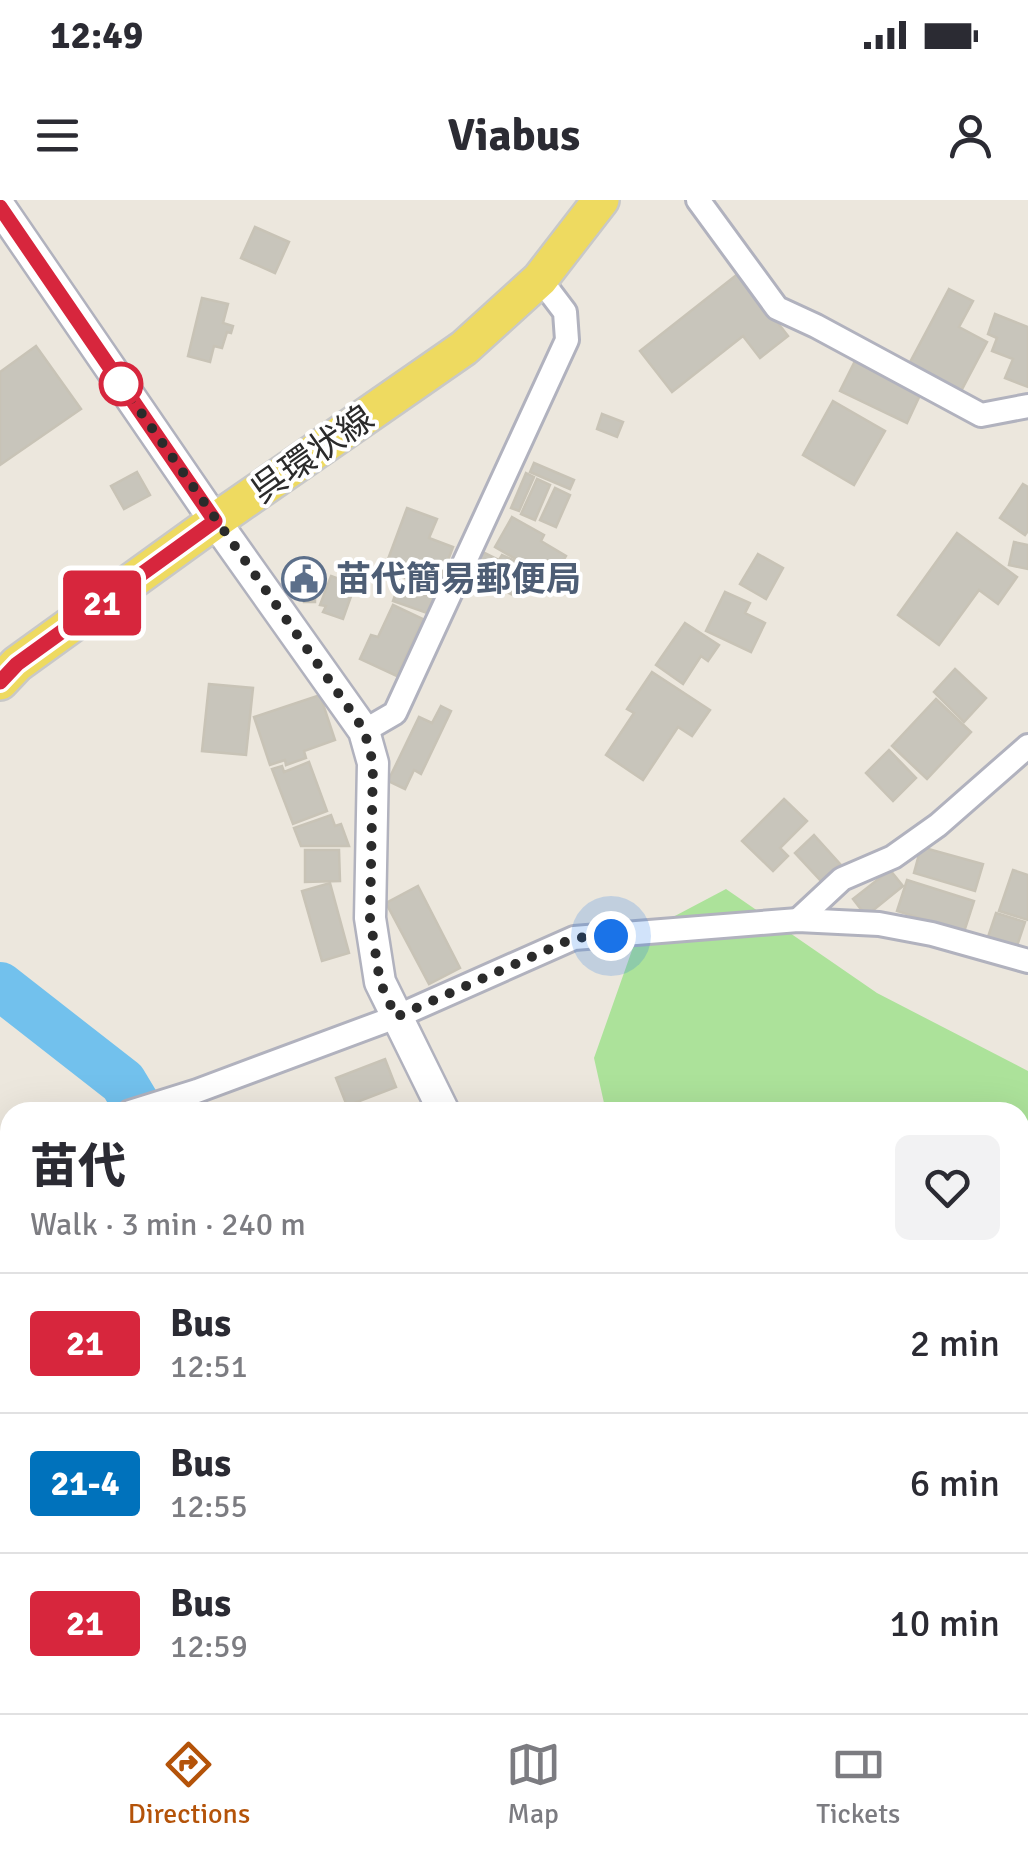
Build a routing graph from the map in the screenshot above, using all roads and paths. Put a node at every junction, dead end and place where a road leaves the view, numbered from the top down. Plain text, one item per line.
1 (601, 200) edge
2 (698, 200) edge
3 (0, 207) edge
4 (540, 279) junction
5 (1028, 406) edge
6 (215, 521) junction
7 (0, 682) edge
8 (364, 730) junction
9 (1028, 746) edge
10 (798, 920) junction
11 (1028, 961) edge
12 (396, 1017) junction
13 (161, 1102) edge
14 (439, 1102) edge

1 - 4 main road, 呉環状線
2 - 5 street
3 - 6 main road
4 - 6 main road, 呉環状線
4 - 8 street
6 - 7 main road, 呉環状線
6 - 8 main road
8 - 12 main road
9 - 10 street
10 - 11 street
10 - 12 street
12 - 13 street
12 - 14 main road

